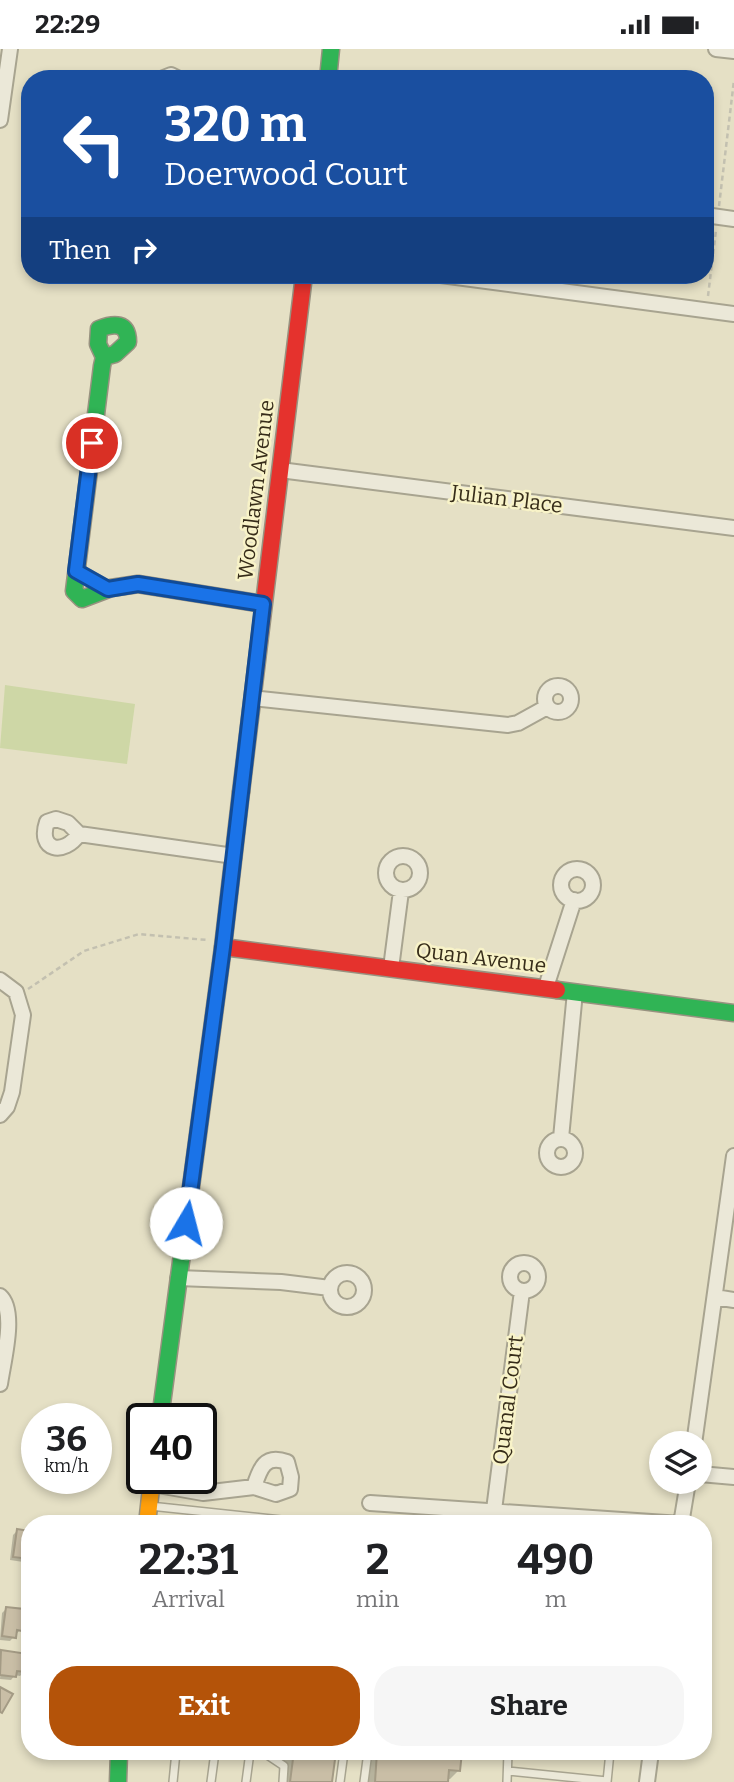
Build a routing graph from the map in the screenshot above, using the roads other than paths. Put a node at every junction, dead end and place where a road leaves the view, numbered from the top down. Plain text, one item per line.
1 (10, 49) edge
2 (331, 49) edge
3 (716, 49) edge
4 (734, 51) edge
5 (329, 70) edge
6 (0, 120) edge
7 (714, 216) edge
8 (734, 219) edge
9 (303, 284) edge
10 (510, 284) edge
11 (734, 314) edge
12 (104, 357) dead end
13 (280, 470) junction
14 (734, 528) edge
15 (263, 604) junction
16 (252, 698) junction
17 (547, 707) dead end
18 (79, 834) dead end
19 (234, 856) junction
20 (401, 891) dead end
21 (574, 900) dead end
22 (224, 944) junction
23 (391, 968) junction
24 (0, 980) edge
25 (546, 987) junction
26 (575, 992) junction
27 (734, 1013) edge
28 (0, 1115) edge
29 (561, 1138) dead end
30 (734, 1156) edge
31 (178, 1278) junction
32 (330, 1287) dead end
33 (522, 1291) dead end
34 (0, 1296) edge
35 (715, 1297) junction
36 (734, 1300) edge
37 (0, 1384) edge
38 (162, 1403) edge
39 (696, 1431) edge
40 (712, 1475) edge
41 (734, 1477) edge
42 (254, 1487) dead end
43 (217, 1491) edge
44 (150, 1494) edge
45 (686, 1494) edge
46 (370, 1503) dead end
47 (149, 1506) junction
48 (494, 1510) junction
49 (148, 1515) edge
50 (234, 1515) edge
51 (561, 1515) edge
52 (682, 1515) edge
53 (119, 1760) edge
54 (175, 1760) edge
55 (214, 1760) edge
56 (249, 1760) edge
57 (275, 1760) edge
58 (343, 1760) edge
59 (367, 1760) edge
60 (508, 1760) edge
61 (609, 1760) edge
62 (650, 1760) edge
63 (508, 1771) junction
64 (118, 1782) edge
65 (173, 1782) edge
66 (211, 1782) edge
67 (246, 1782) edge
68 (282, 1782) edge
69 (340, 1782) edge
70 (364, 1782) edge
71 (507, 1782) edge
72 (607, 1782) edge
73 (647, 1782) edge

1 - 6 street
2 - 5 street
3 - 4 street
7 - 8 street
9 - 13 street, Woodlawn Avenue
10 - 11 street
12 - 15 street
13 - 14 street, Julian Place
13 - 15 street, Woodlawn Avenue
15 - 16 street, Woodlawn Avenue
16 - 17 street
16 - 19 street, Woodlawn Avenue
18 - 19 street
19 - 22 street, Woodlawn Avenue
20 - 23 street
21 - 25 street
22 - 23 street, Quan Avenue
22 - 31 street, Woodlawn Avenue
23 - 25 street, Quan Avenue
24 - 28 street
25 - 26 street, Quan Avenue
26 - 27 street, Quan Avenue
26 - 29 street
30 - 35 street
31 - 32 street
31 - 38 street, Woodlawn Avenue
33 - 48 street, Quanal Court
34 - 37 street
35 - 36 street
35 - 39 street
40 - 41 street
42 - 43 street
44 - 47 street
45 - 52 street
46 - 48 street
47 - 49 street
47 - 50 lane
48 - 51 street
53 - 64 street
54 - 65 lane
55 - 66 lane
56 - 67 lane
57 - 68 lane
58 - 69 lane
59 - 70 lane
60 - 63 lane
61 - 72 lane
62 - 73 street
63 - 71 lane
63 - 72 lane

